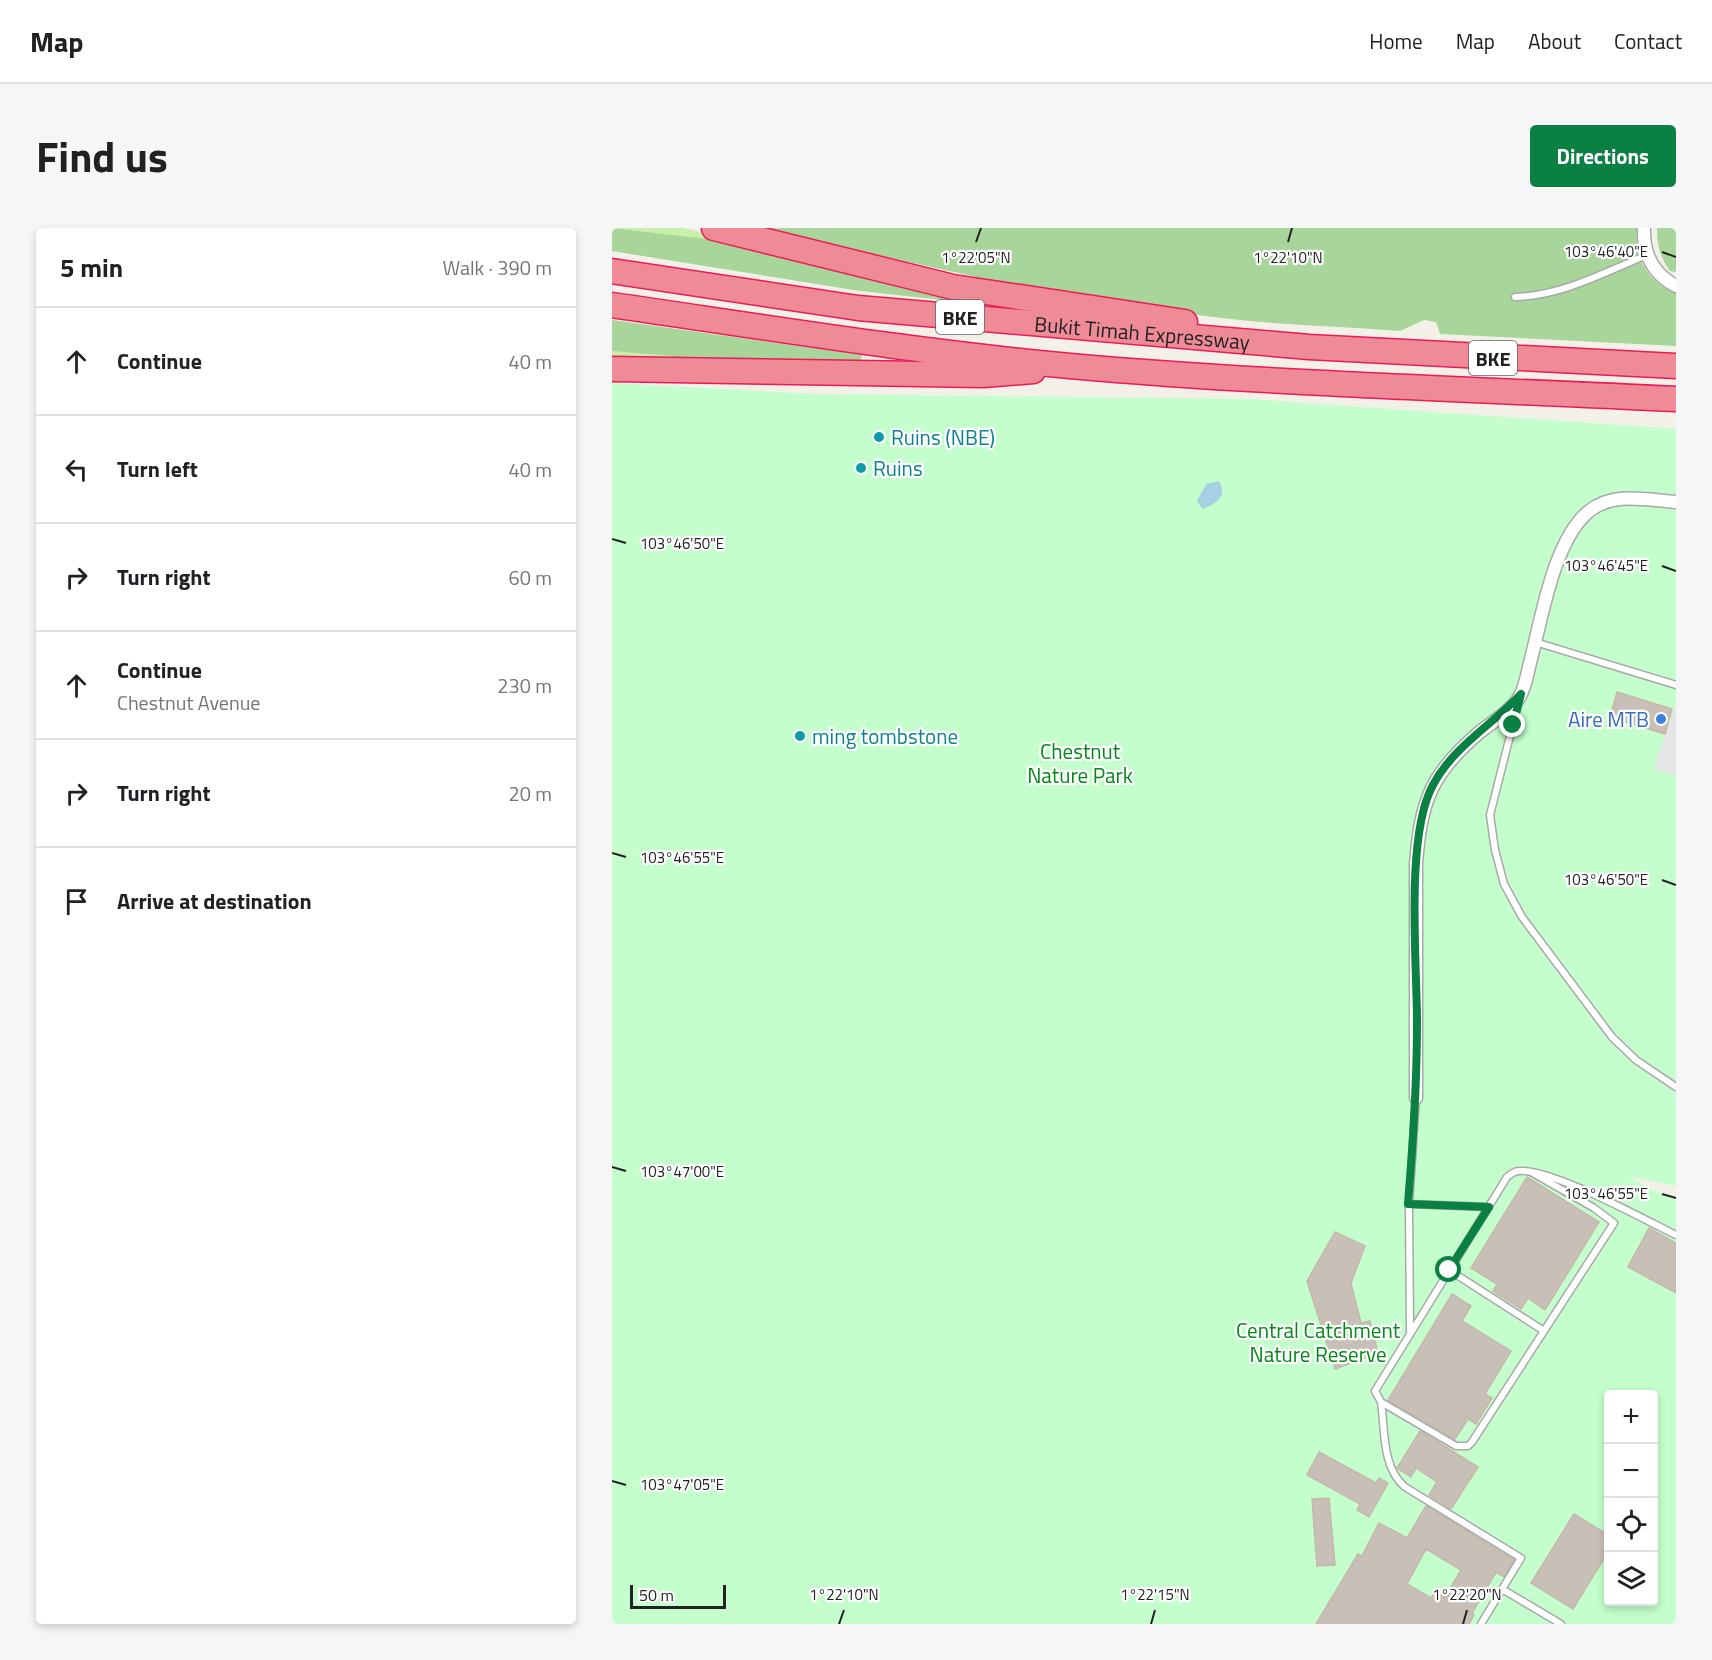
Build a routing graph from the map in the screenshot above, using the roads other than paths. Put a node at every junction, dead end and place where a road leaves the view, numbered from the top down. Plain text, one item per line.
1 (714, 228) edge
2 (1644, 228) edge
3 (1647, 255) junction
4 (612, 271) edge
5 (1676, 286) edge
6 (1515, 297) dead end
7 (612, 305) edge
8 (1309, 347) junction
9 (1071, 366) junction
10 (1676, 366) edge
11 (612, 369) edge
12 (1625, 396) junction
13 (1676, 399) edge
14 (1676, 410) edge
15 (1676, 502) edge
16 (1535, 642) junction
17 (1676, 685) edge
18 (1521, 694) junction
19 (1676, 1087) edge
20 (1416, 1098) joint
21 (1531, 1172) junction
22 (1408, 1204) junction
23 (1489, 1207) junction
24 (1676, 1235) edge
25 (1449, 1270) junction
26 (1544, 1331) junction
27 (1410, 1333) junction
28 (1381, 1402) junction
29 (1502, 1589) junction
30 (1481, 1624) edge
31 (1561, 1624) edge

1 - 8 highway
2 - 3 street
3 - 5 street
3 - 6 lane
4 - 8 highway, Bukit Timah Expressway / BKE
7 - 9 highway, Bukit Timah Expressway / BKE
8 - 10 highway, Bukit Timah Expressway / BKE
9 - 11 highway
9 - 12 highway, Bukit Timah Expressway / BKE
12 - 13 highway, Bukit Timah Expressway / BKE
12 - 14 highway
15 - 16 street
16 - 17 lane
16 - 18 street
18 - 19 lane
18 - 20 street
20 - 22 lane
21 - 23 lane
21 - 24 lane
21 - 26 lane
22 - 23 lane
22 - 27 lane
23 - 25 lane
25 - 26 lane
25 - 27 lane
26 - 28 lane
27 - 28 lane
28 - 29 lane
29 - 30 lane
29 - 31 lane

